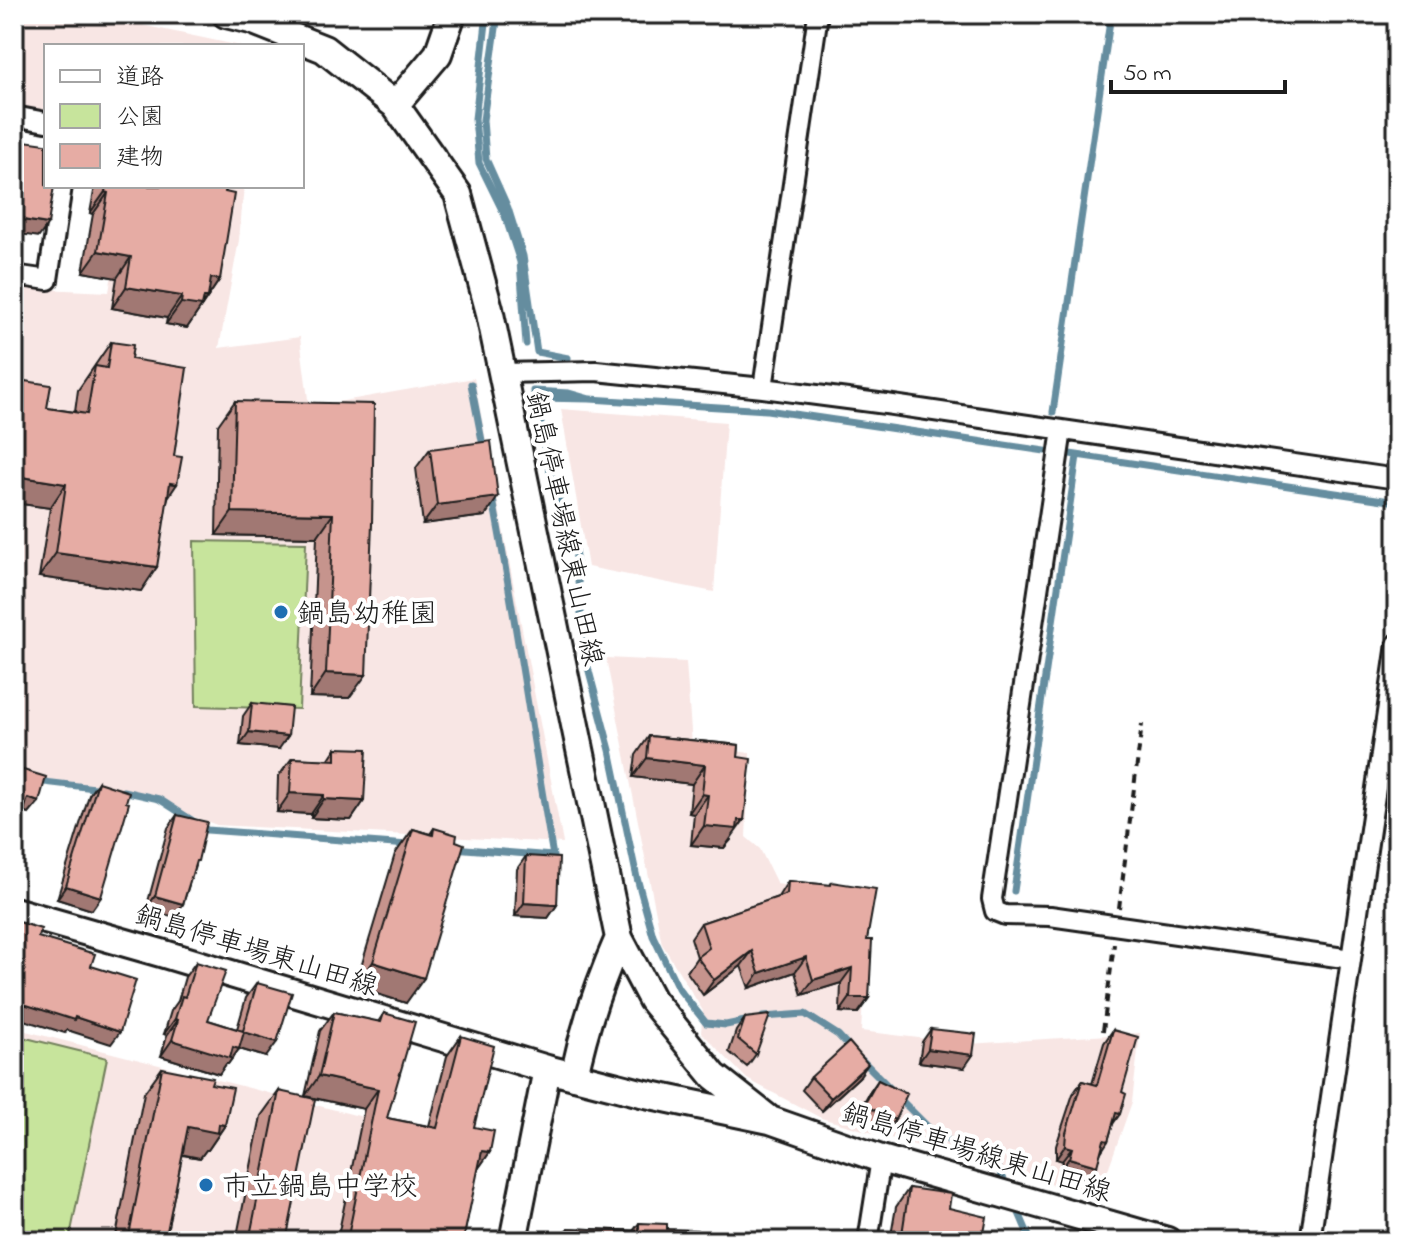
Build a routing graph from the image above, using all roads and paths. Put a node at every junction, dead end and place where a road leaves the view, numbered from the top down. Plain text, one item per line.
1 (226, 14) edge
2 (452, 14) edge
3 (818, 14) edge
4 (395, 105) junction
5 (14, 116) edge
6 (44, 122) edge
7 (62, 188) edge
8 (14, 275) edge
9 (502, 373) junction
10 (763, 388) junction
11 (1062, 430) junction
12 (1397, 479) edge
13 (1397, 644) edge
14 (1142, 724) dead end
15 (14, 911) edge
16 (1116, 926) junction
17 (619, 938) junction
18 (1351, 959) junction
19 (1103, 1031) dead end
20 (547, 1069) junction
21 (574, 1076) junction
22 (770, 1120) junction
23 (881, 1159) junction
24 (513, 1241) edge
25 (868, 1241) edge
26 (1167, 1241) edge
27 (1310, 1241) edge

1 - 4 main road, 鍋島停車場線東山田線
2 - 4 main road
3 - 10 street
4 - 9 main road, 鍋島停車場線東山田線
5 - 6 street
7 - 8 street
9 - 10 street
9 - 17 main road, 鍋島停車場線東山田線
10 - 11 street
11 - 12 street
11 - 16 street
13 - 18 street
14 - 16 path
15 - 20 main road, 鍋島停車場東山田線
16 - 18 street
16 - 19 path
17 - 21 main road
17 - 22 main road, 鍋島停車場線東山田線
18 - 27 street
20 - 21 main road, 鍋島停車場東山田線
20 - 24 main road
21 - 22 main road, 鍋島停車場線東山田線
22 - 23 main road, 鍋島停車場線東山田線
23 - 25 street
23 - 26 main road, 鍋島停車場線東山田線

